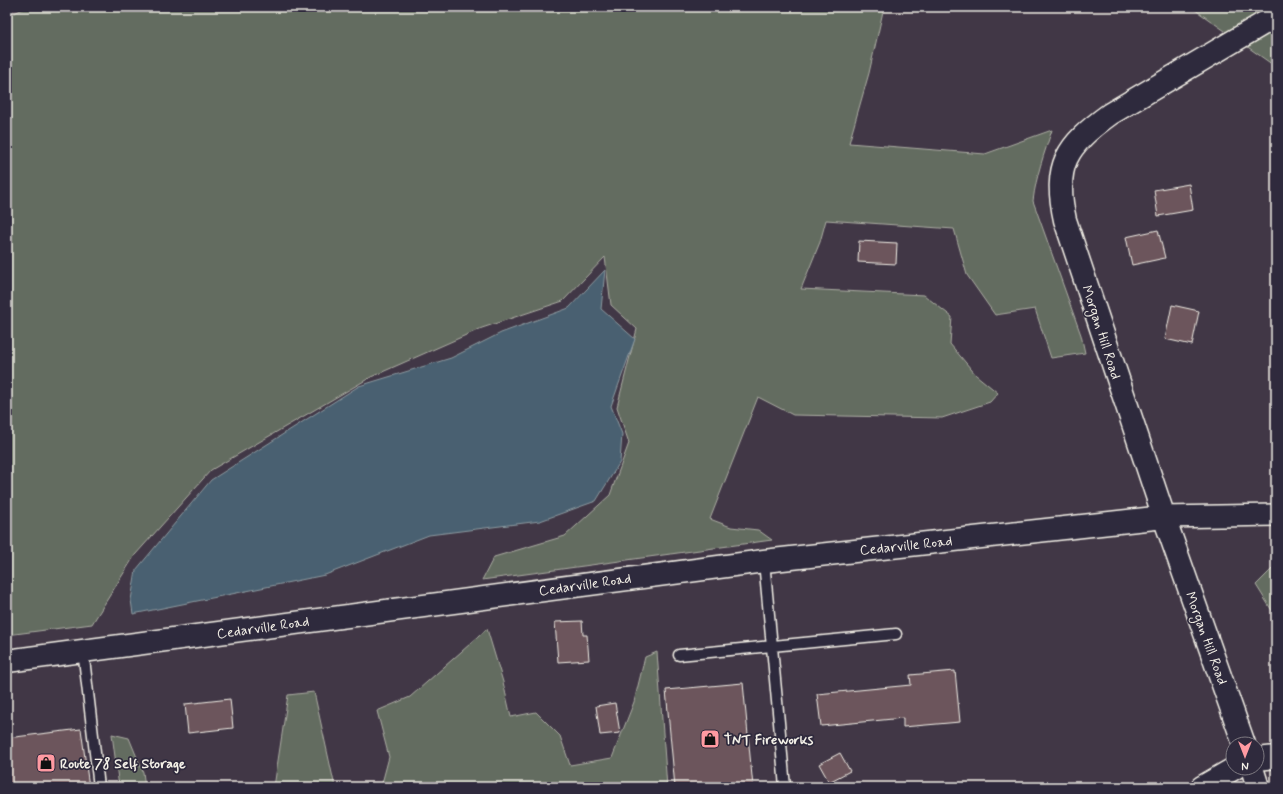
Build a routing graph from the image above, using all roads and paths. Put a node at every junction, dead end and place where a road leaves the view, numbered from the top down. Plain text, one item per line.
1 (1276, 16) edge
2 (1276, 515) edge
3 (1164, 517) junction
4 (764, 561) junction
5 (896, 634) dead end
6 (771, 646) junction
7 (83, 650) junction
8 (679, 655) dead end
9 (7, 661) edge
10 (1241, 736) edge
11 (1276, 758) edge
12 (1265, 759) edge
13 (1225, 774) edge
14 (1255, 776) edge
15 (99, 787) edge
16 (785, 787) edge
17 (1202, 787) edge
18 (1258, 787) edge

1 - 3 main road, Morgan Hill Road
2 - 3 street
3 - 4 main road, Cedarville Road
3 - 10 main road, Morgan Hill Road
4 - 6 lane
4 - 7 main road, Cedarville Road
5 - 6 lane
6 - 8 lane
6 - 16 lane
7 - 9 main road, Cedarville Road
7 - 15 lane
11 - 12 main road
13 - 17 main road
14 - 18 main road

